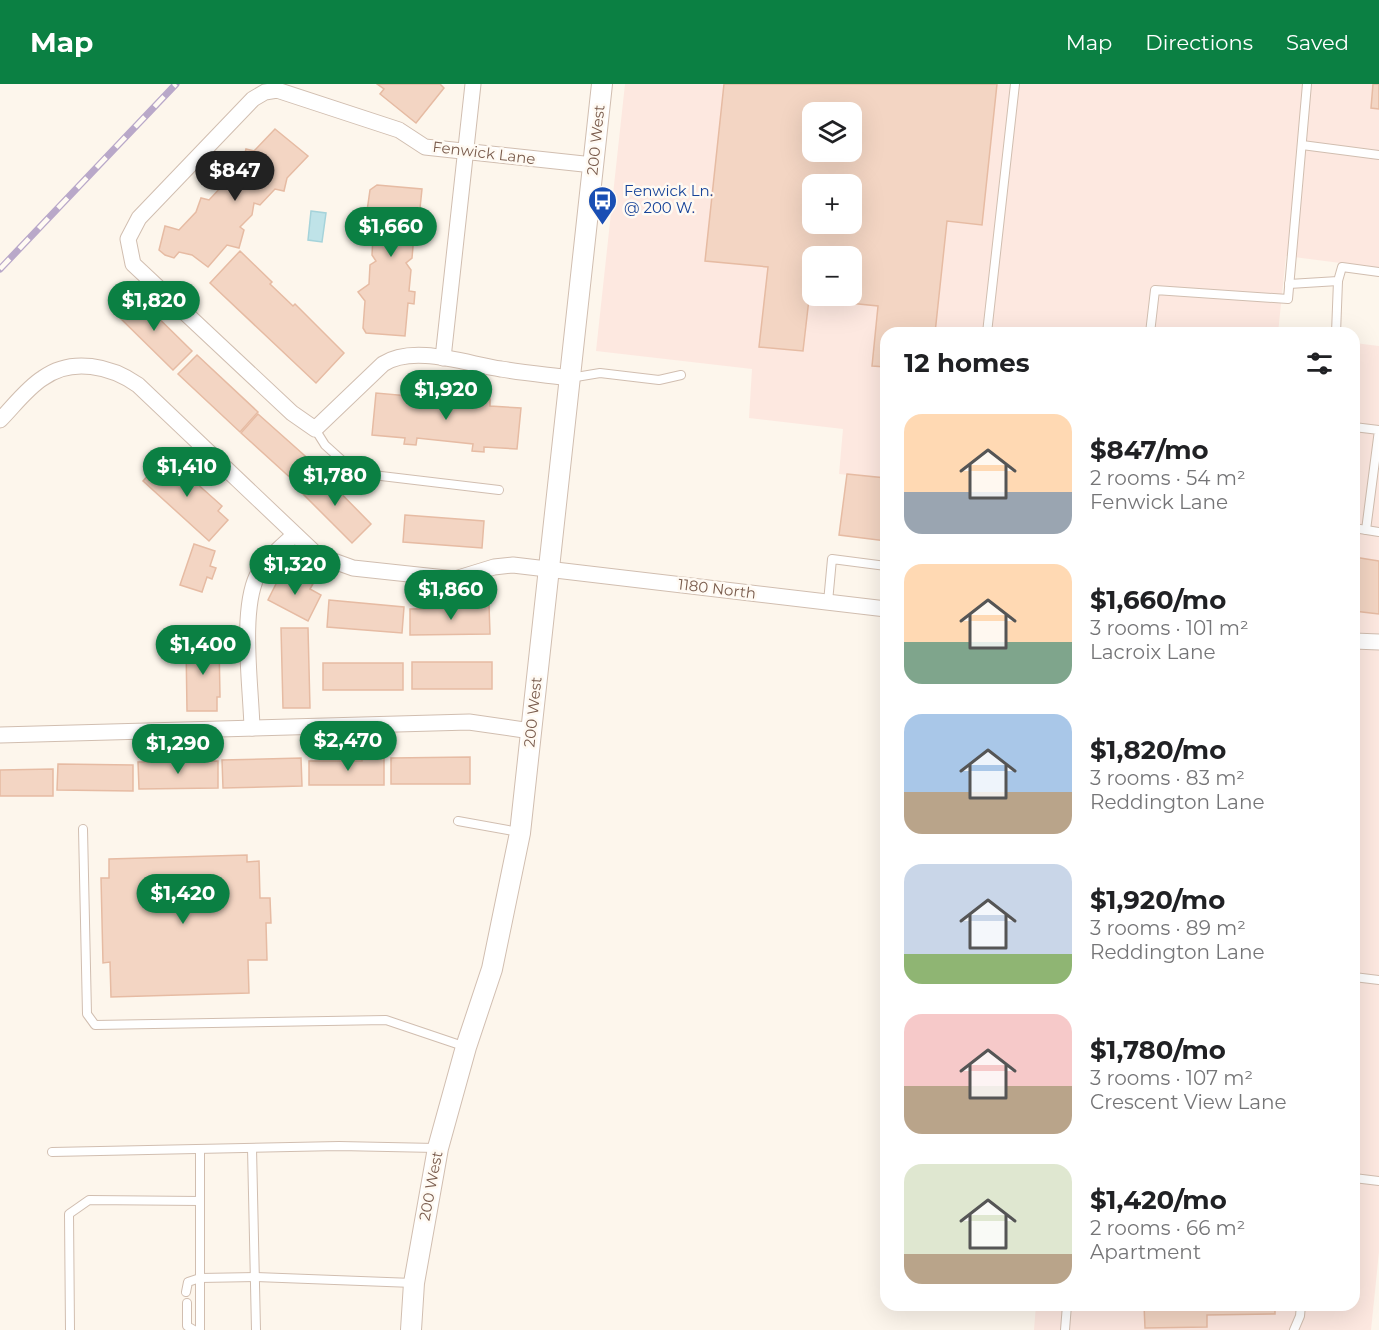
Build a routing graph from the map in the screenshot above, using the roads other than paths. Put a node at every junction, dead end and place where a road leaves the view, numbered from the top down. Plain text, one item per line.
1 (473, 84) edge
2 (602, 84) edge
3 (1015, 84) edge
4 (1307, 84) edge
5 (1302, 145) junction
6 (466, 152) junction
7 (1379, 155) edge
8 (593, 165) junction
9 (1379, 272) edge
10 (1338, 282) junction
11 (1289, 284) junction
12 (988, 327) edge
13 (1151, 327) edge
14 (1336, 327) edge
15 (443, 358) junction
16 (681, 375) dead end
17 (570, 378) junction
18 (0, 420) edge
19 (1360, 428) edge
20 (315, 429) junction
21 (499, 490) dead end
22 (1360, 529) edge
23 (1366, 530) junction
24 (1379, 532) edge
25 (294, 535) junction
26 (880, 565) edge
27 (548, 570) junction
28 (828, 602) junction
29 (880, 608) edge
30 (1360, 641) edge
31 (1379, 642) edge
32 (252, 728) junction
33 (531, 731) junction
34 (0, 735) edge
35 (458, 821) dead end
36 (83, 830) dead end
37 (520, 833) junction
38 (1360, 978) edge
39 (1379, 980) edge
40 (466, 1047) junction
41 (252, 1148) junction
42 (438, 1148) junction
43 (200, 1149) junction
44 (52, 1152) dead end
45 (1360, 1179) edge
46 (1379, 1181) edge
47 (200, 1201) junction
48 (256, 1276) junction
49 (200, 1278) junction
50 (414, 1283) junction
51 (186, 1292) dead end
52 (187, 1303) dead end
53 (1067, 1311) edge
54 (1300, 1311) edge
55 (70, 1330) edge
56 (194, 1330) edge
57 (200, 1330) edge
58 (256, 1330) edge
59 (411, 1330) edge
60 (1065, 1330) edge
61 (1294, 1330) edge

1 - 6 street
2 - 8 street, 200 West
3 - 12 lane
4 - 5 lane
5 - 7 lane
5 - 11 lane
6 - 8 street, Fenwick Lane
6 - 15 street
6 - 20 street, Fenwick Lane
8 - 17 street, 200 West
9 - 10 lane
10 - 11 lane
10 - 14 lane
11 - 13 lane
15 - 17 street
15 - 20 street
16 - 17 lane
17 - 27 street, 200 West
18 - 25 street, 1180 North
19 - 23 lane
20 - 21 lane
22 - 23 lane
23 - 24 lane
25 - 27 street, 1180 North
25 - 32 street
26 - 28 lane
27 - 28 street, 1180 North
27 - 33 street, 200 West
28 - 29 street, 1180 North
30 - 31 street
32 - 33 street
32 - 34 street
33 - 37 street, 200 West
35 - 37 lane
36 - 40 lane
37 - 40 street, 200 West
38 - 39 lane
40 - 42 street, 200 West
41 - 42 lane
41 - 43 lane
41 - 48 lane
42 - 50 street, 200 West
43 - 44 lane
43 - 47 lane
45 - 46 lane
47 - 49 lane
47 - 55 lane
48 - 49 lane
48 - 50 lane
48 - 58 lane
49 - 51 lane
49 - 57 lane
50 - 59 street, 200 West
52 - 56 lane
53 - 60 lane
54 - 61 lane

